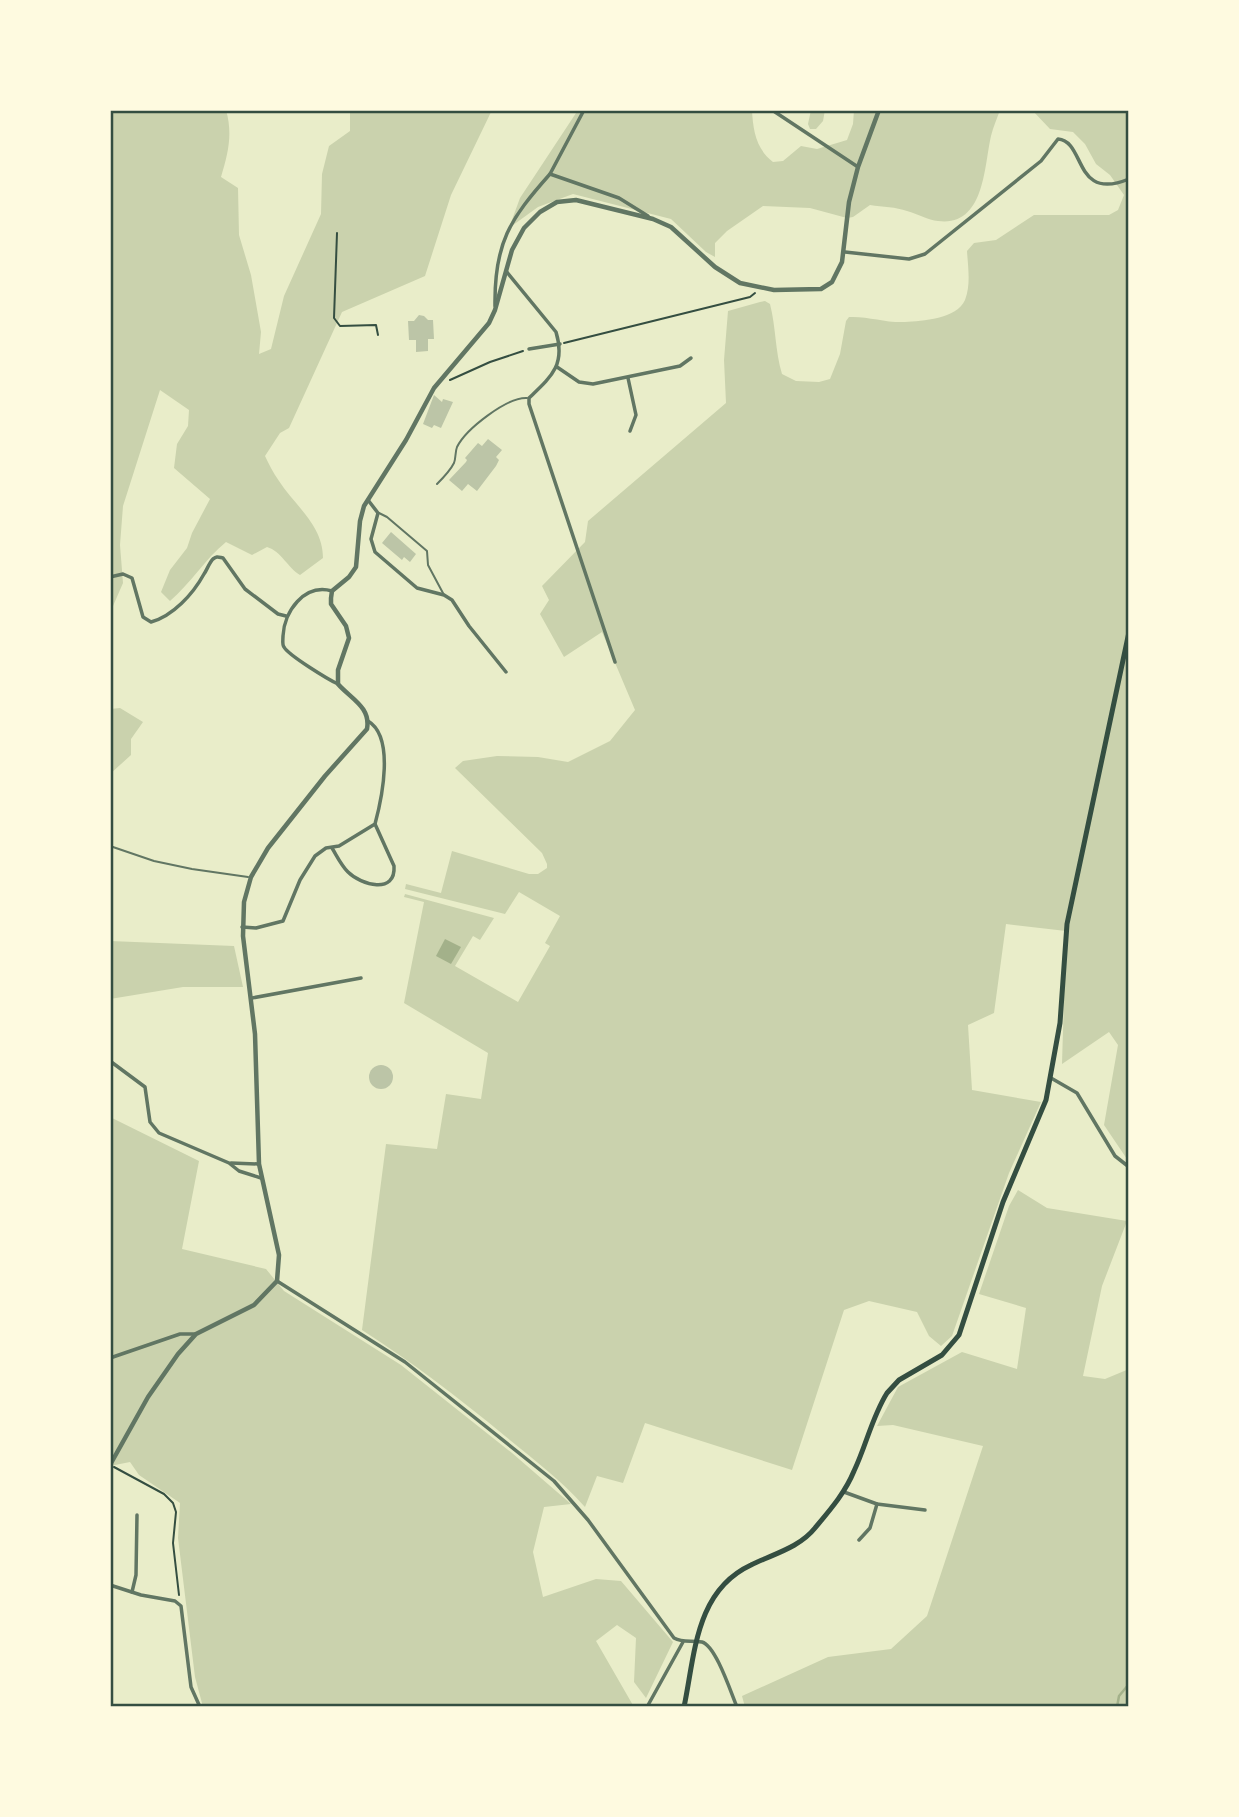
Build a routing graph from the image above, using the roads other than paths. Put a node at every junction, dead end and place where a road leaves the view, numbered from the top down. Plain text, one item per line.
1 (584, 110) edge
2 (772, 110) edge
3 (879, 110) edge
4 (858, 167) junction
5 (550, 174) junction
6 (1129, 179) edge
7 (653, 219) junction
8 (845, 252) junction
9 (505, 270) junction
10 (495, 310) junction
11 (560, 344) junction
12 (529, 349) road end
13 (691, 358) dead end
14 (557, 367) junction
15 (628, 378) junction
16 (529, 398) junction
17 (630, 431) dead end
18 (437, 484) dead end
19 (368, 500) junction
20 (378, 513) junction
21 (110, 576) edge
22 (332, 591) junction
23 (444, 594) junction
24 (286, 616) junction
25 (1129, 632) edge
26 (615, 662) dead end
27 (506, 672) dead end
28 (338, 684) junction
29 (368, 720) junction
30 (375, 824) junction
31 (110, 846) edge
32 (332, 848) junction
33 (251, 877) junction
34 (242, 927) junction
35 (361, 978) dead end
36 (252, 998) junction
37 (110, 1061) edge
38 (1051, 1078) junction
39 (229, 1163) junction
40 (259, 1164) junction
41 (1129, 1167) edge
42 (261, 1178) junction
43 (277, 1281) junction
44 (196, 1334) junction
45 (110, 1358) edge
46 (110, 1465) edge
47 (844, 1492) junction
48 (877, 1504) junction
49 (925, 1510) dead end
50 (137, 1515) dead end
51 (859, 1540) dead end
52 (110, 1585) edge
53 (132, 1592) junction
54 (683, 1642) junction
55 (696, 1642) junction
56 (200, 1707) edge
57 (647, 1707) edge
58 (684, 1707) edge
59 (737, 1707) edge

1 - 5 street
2 - 4 street
3 - 4 street
4 - 8 street
5 - 7 street
5 - 10 street
6 - 8 street
7 - 8 street
7 - 9 street
9 - 10 street
9 - 11 street
10 - 19 street
11 - 12 street
11 - 14 street
13 - 15 street
14 - 15 street
14 - 16 street
15 - 17 street
16 - 18 lane
16 - 26 street
19 - 20 street
19 - 22 street
20 - 23 lane
20 - 23 street
21 - 24 street
22 - 24 street
22 - 28 street
23 - 27 street
24 - 28 street
25 - 38 main road
28 - 29 street
29 - 30 street
29 - 33 street
30 - 32 street
30 - 32 street
31 - 33 lane
32 - 34 street
33 - 34 street
34 - 36 street
35 - 36 street
36 - 40 street
37 - 39 street
38 - 41 street
38 - 47 main road
39 - 40 street
39 - 42 street
40 - 42 street
42 - 43 street
43 - 44 street
43 - 54 street
44 - 45 street
44 - 46 street
47 - 48 street
47 - 55 main road
48 - 49 street
48 - 51 street
50 - 53 street
52 - 53 street
53 - 56 street
54 - 55 street
54 - 57 street
55 - 58 main road
55 - 59 street

